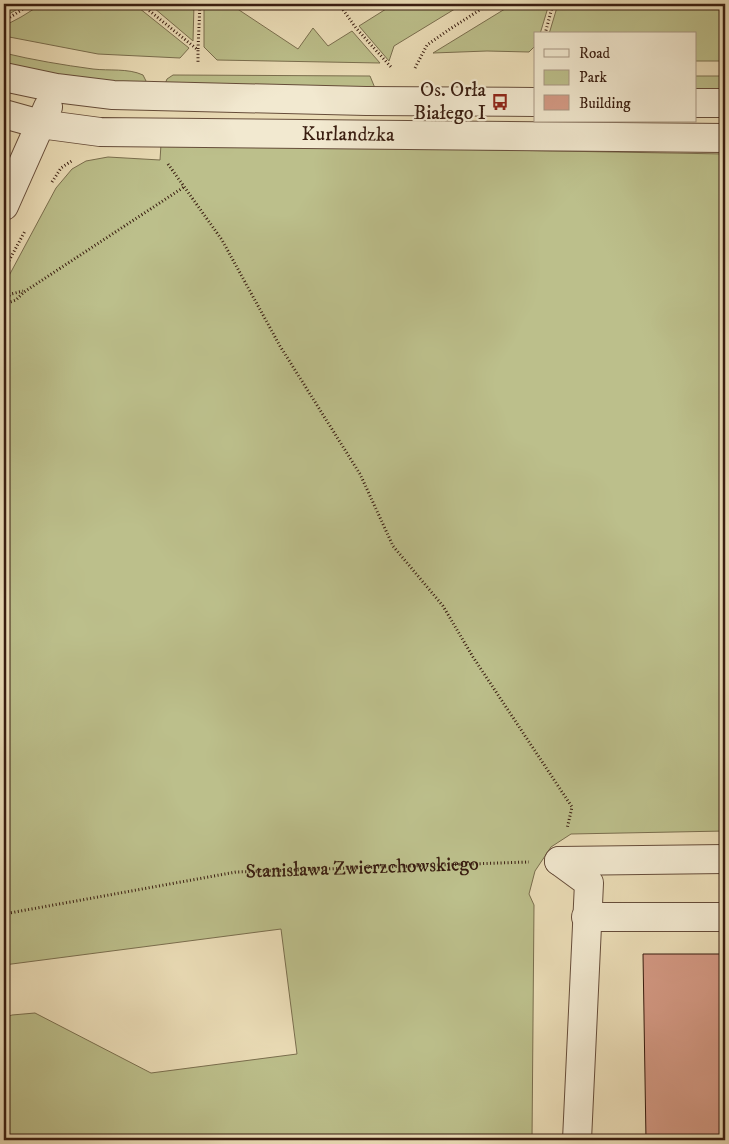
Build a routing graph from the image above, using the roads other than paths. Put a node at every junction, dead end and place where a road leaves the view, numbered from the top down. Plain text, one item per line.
1 (4, 77) edge
2 (56, 88) junction
3 (534, 102) edge
4 (696, 103) edge
5 (725, 103) edge
6 (4, 114) edge
7 (40, 124) junction
8 (725, 138) edge
9 (4, 206) edge
10 (725, 859) edge
11 (586, 917) junction
12 (725, 917) edge
13 (577, 1140) edge

1 - 2 street, Kurlandzka
2 - 3 street, Kurlandzka
2 - 7 street
4 - 5 street
6 - 7 street, Kurlandzka
7 - 8 street, Kurlandzka
7 - 9 street
10 - 11 street
11 - 12 street
11 - 13 street

